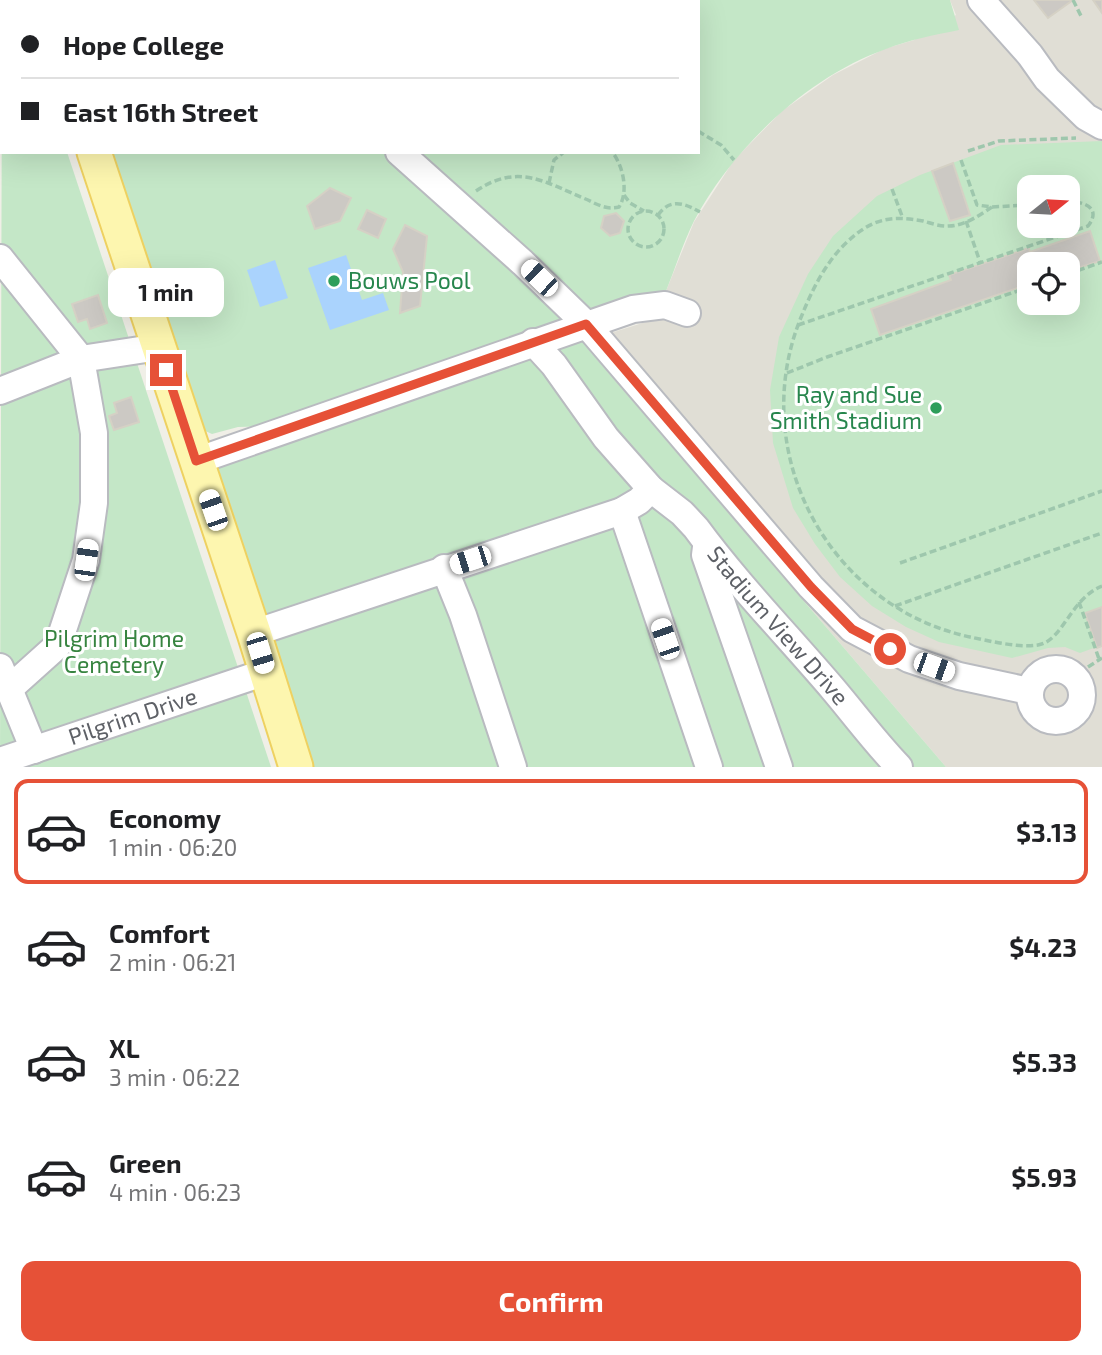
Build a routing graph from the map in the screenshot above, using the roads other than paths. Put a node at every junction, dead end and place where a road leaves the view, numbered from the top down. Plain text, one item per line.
1 (981, 0) edge
2 (1094, 132) edge
3 (95, 154) edge
4 (401, 154) edge
5 (0, 258) edge
6 (687, 313) dead end
7 (586, 324) junction
8 (533, 342) junction
9 (159, 347) junction
10 (81, 359) junction
11 (0, 391) edge
12 (196, 461) junction
13 (652, 489) junction
14 (622, 511) junction
15 (706, 541) junction
16 (444, 568) junction
17 (254, 633) junction
18 (266, 672) junction
19 (4, 678) edge
20 (1029, 691) dead end
21 (34, 750) junction
22 (0, 761) edge
23 (296, 767) edge
24 (513, 767) edge
25 (709, 767) edge
26 (779, 767) edge
27 (899, 767) edge

1 - 2 lane
3 - 9 main road
4 - 7 lane
5 - 10 lane
6 - 7 lane
7 - 8 lane
7 - 20 lane
8 - 12 lane
8 - 13 lane, Stadium View Drive
9 - 10 lane
9 - 12 main road
10 - 11 lane
10 - 19 lane
12 - 17 main road
13 - 14 lane
13 - 15 lane, Stadium View Drive
14 - 16 lane
14 - 25 lane
15 - 26 lane
15 - 27 lane, Stadium View Drive
16 - 17 lane
16 - 24 lane
17 - 18 main road
18 - 21 lane, Pilgrim Drive
18 - 23 main road
19 - 21 lane
21 - 22 lane, Pilgrim Drive

